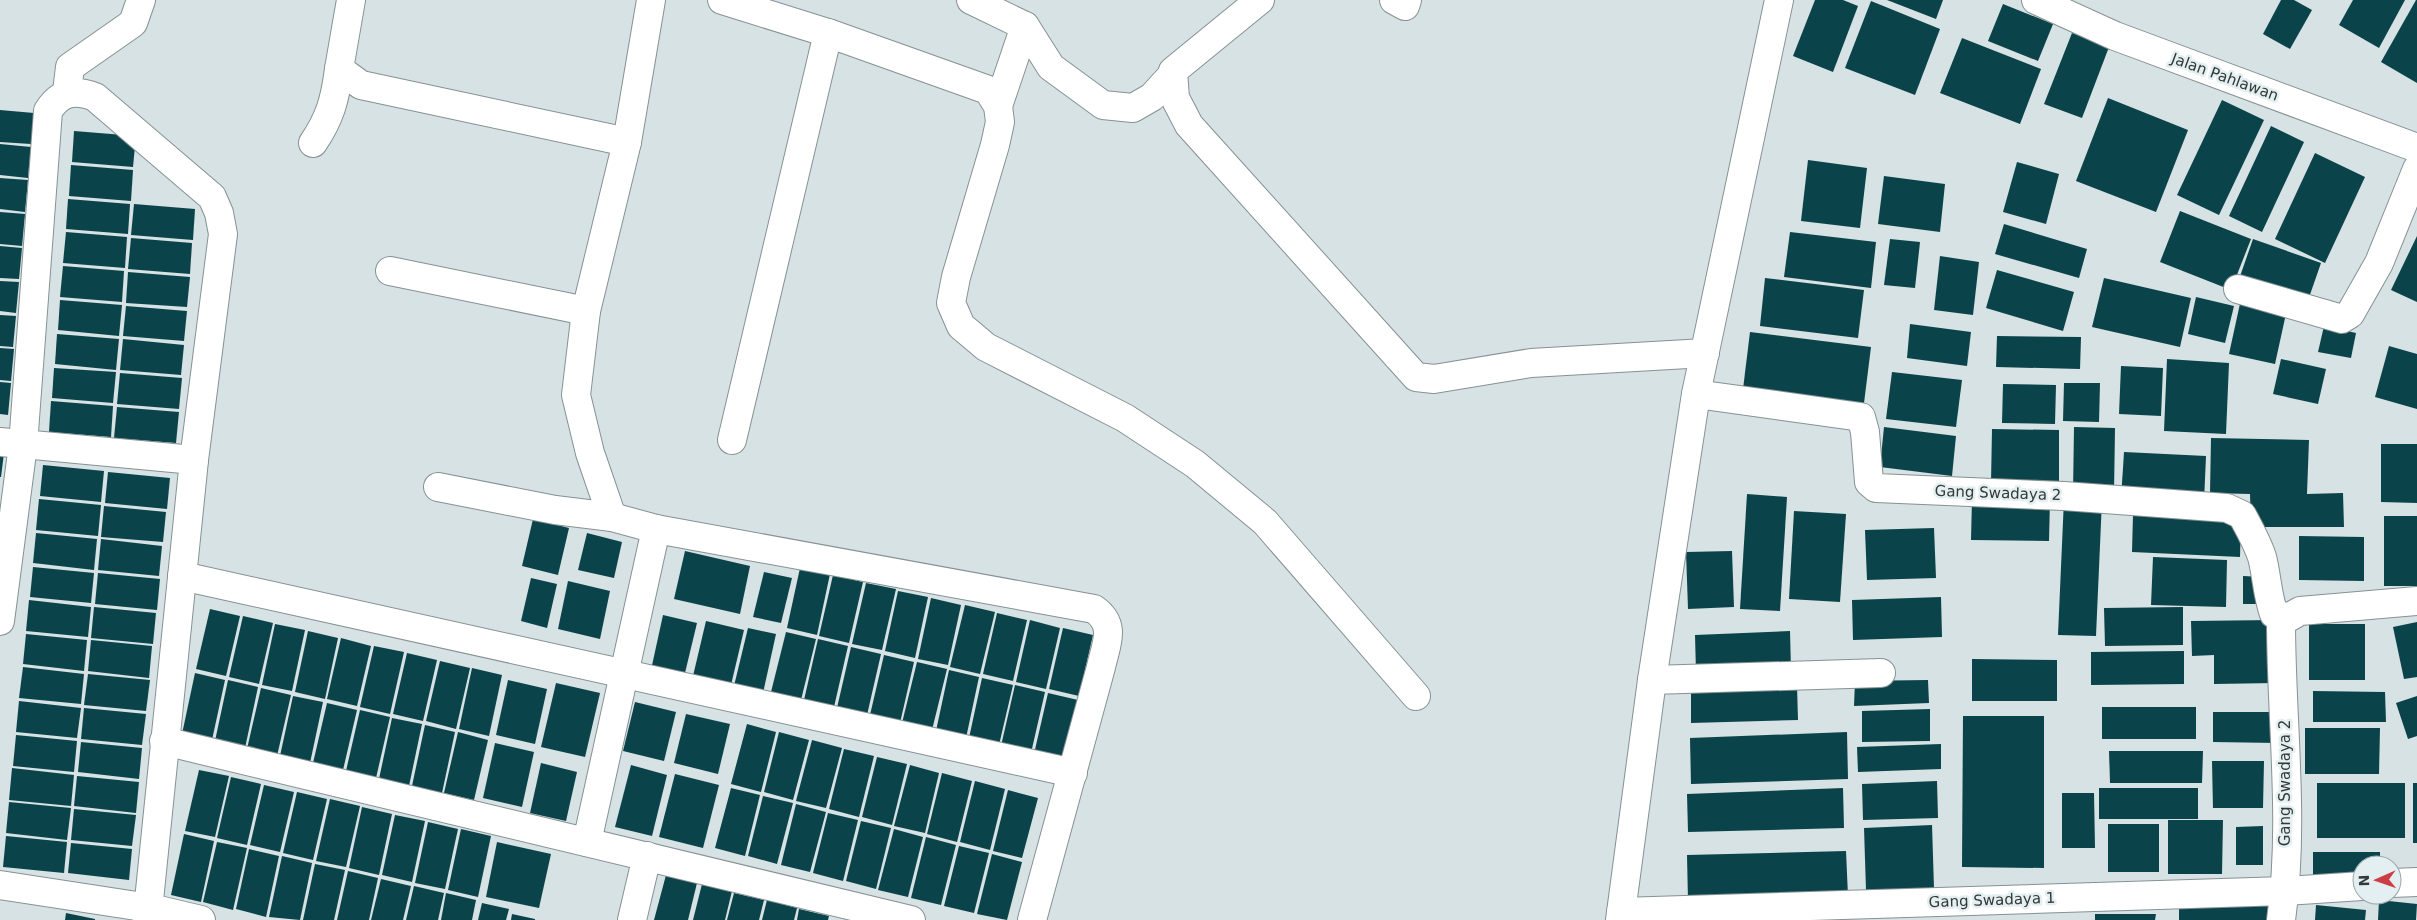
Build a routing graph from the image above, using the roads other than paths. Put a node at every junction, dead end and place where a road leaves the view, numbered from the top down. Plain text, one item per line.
1 (141, 0) edge
2 (351, 0) edge
3 (652, 0) edge
4 (722, 0) edge
5 (971, 0) edge
6 (1260, 0) edge
7 (1394, 0) edge
8 (1407, 0) edge
9 (1779, 0) edge
10 (2036, 0) edge
11 (1025, 26) junction
12 (828, 33) junction
13 (338, 69) junction
14 (1173, 74) junction
15 (67, 92) junction
16 (998, 106) junction
17 (627, 142) junction
18 (313, 143) dead end
19 (2417, 148) edge
20 (2417, 169) edge
21 (390, 271) dead end
22 (2238, 289) dead end
23 (586, 311) junction
24 (1705, 353) junction
25 (1696, 394) junction
26 (732, 440) dead end
27 (12, 443) edge
28 (194, 460) junction
29 (438, 487) dead end
30 (612, 517) junction
31 (656, 529) junction
32 (182, 576) junction
33 (2417, 601) edge
34 (2286, 617) junction
35 (0, 621) edge
36 (1881, 673) dead end
37 (625, 675) junction
38 (1652, 680) junction
39 (1416, 696) dead end
40 (164, 741) junction
41 (1072, 773) junction
42 (587, 842) junction
43 (647, 856) junction
44 (2417, 882) edge
45 (2402, 883) edge
46 (0, 885) edge
47 (2352, 887) edge
48 (2285, 891) junction
49 (149, 914) edge
50 (1621, 916) edge
51 (201, 920) edge
52 (632, 920) edge
53 (911, 920) edge
54 (1032, 920) edge
55 (2281, 920) edge

1 - 15 street
2 - 13 street
3 - 17 street
4 - 12 street
5 - 11 street
6 - 14 street
7 - 8 street
9 - 24 street
10 - 19 street, Jalan Pahlawan
11 - 14 street
11 - 16 street
12 - 16 street
12 - 26 street
13 - 17 street
13 - 18 street
14 - 24 street
15 - 27 street
15 - 28 street
16 - 39 street
17 - 23 street
20 - 22 street
21 - 23 street
23 - 30 street
24 - 25 street
25 - 34 street, Gang Swadaya 2
25 - 38 street
27 - 28 street
27 - 35 street
28 - 32 street
29 - 30 street
30 - 31 street
31 - 37 street
31 - 41 street
32 - 37 street
32 - 40 street
33 - 34 street
34 - 48 street, Gang Swadaya 2
36 - 38 street
37 - 41 street
37 - 42 street
38 - 50 street
40 - 42 street
40 - 49 street
41 - 54 street
42 - 43 street
43 - 52 street
43 - 53 street
44 - 45 street
46 - 49 street
47 - 48 street, Gang Swadaya 1
48 - 50 street, Gang Swadaya 1
48 - 55 street, Gang Swadaya 2
49 - 51 street

